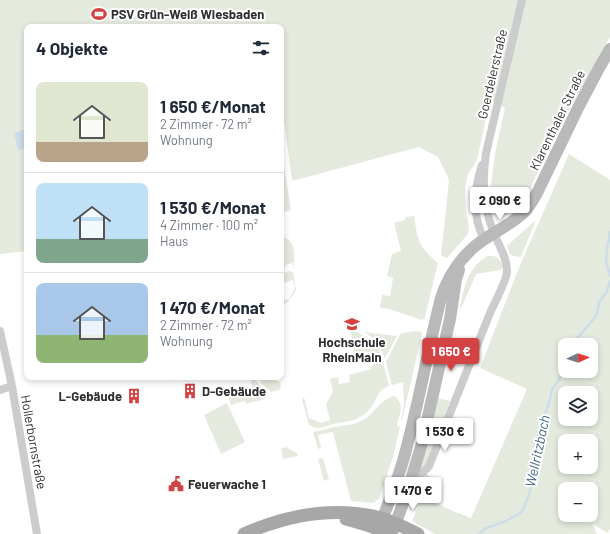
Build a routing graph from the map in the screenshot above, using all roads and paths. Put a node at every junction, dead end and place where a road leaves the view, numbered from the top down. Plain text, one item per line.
1 (522, 0) edge
2 (610, 49) edge
3 (486, 153) junction
4 (489, 236) junction
5 (466, 254) junction
6 (0, 331) edge
7 (12, 386) junction
8 (0, 390) edge
9 (412, 479) junction
10 (379, 527) edge
11 (393, 530) edge
12 (37, 534) edge
13 (244, 534) edge
14 (418, 534) edge

1 - 3 street, Goerdelerstraße
2 - 4 main road, Klarenthaler Straße
3 - 4 street, Goerdelerstraße
3 - 4 street, Goerdelerstraße
4 - 5 main road, Klarenthaler Straße
4 - 9 street
5 - 9 main road, Klarenthaler Straße
5 - 10 main road, Klarenthaler Straße
6 - 7 street, Hollerbornstraße
7 - 8 street
7 - 12 street, Hollerbornstraße
9 - 11 main road, Klarenthaler Straße
10 - 11 main road
10 - 13 main road
11 - 14 main road

